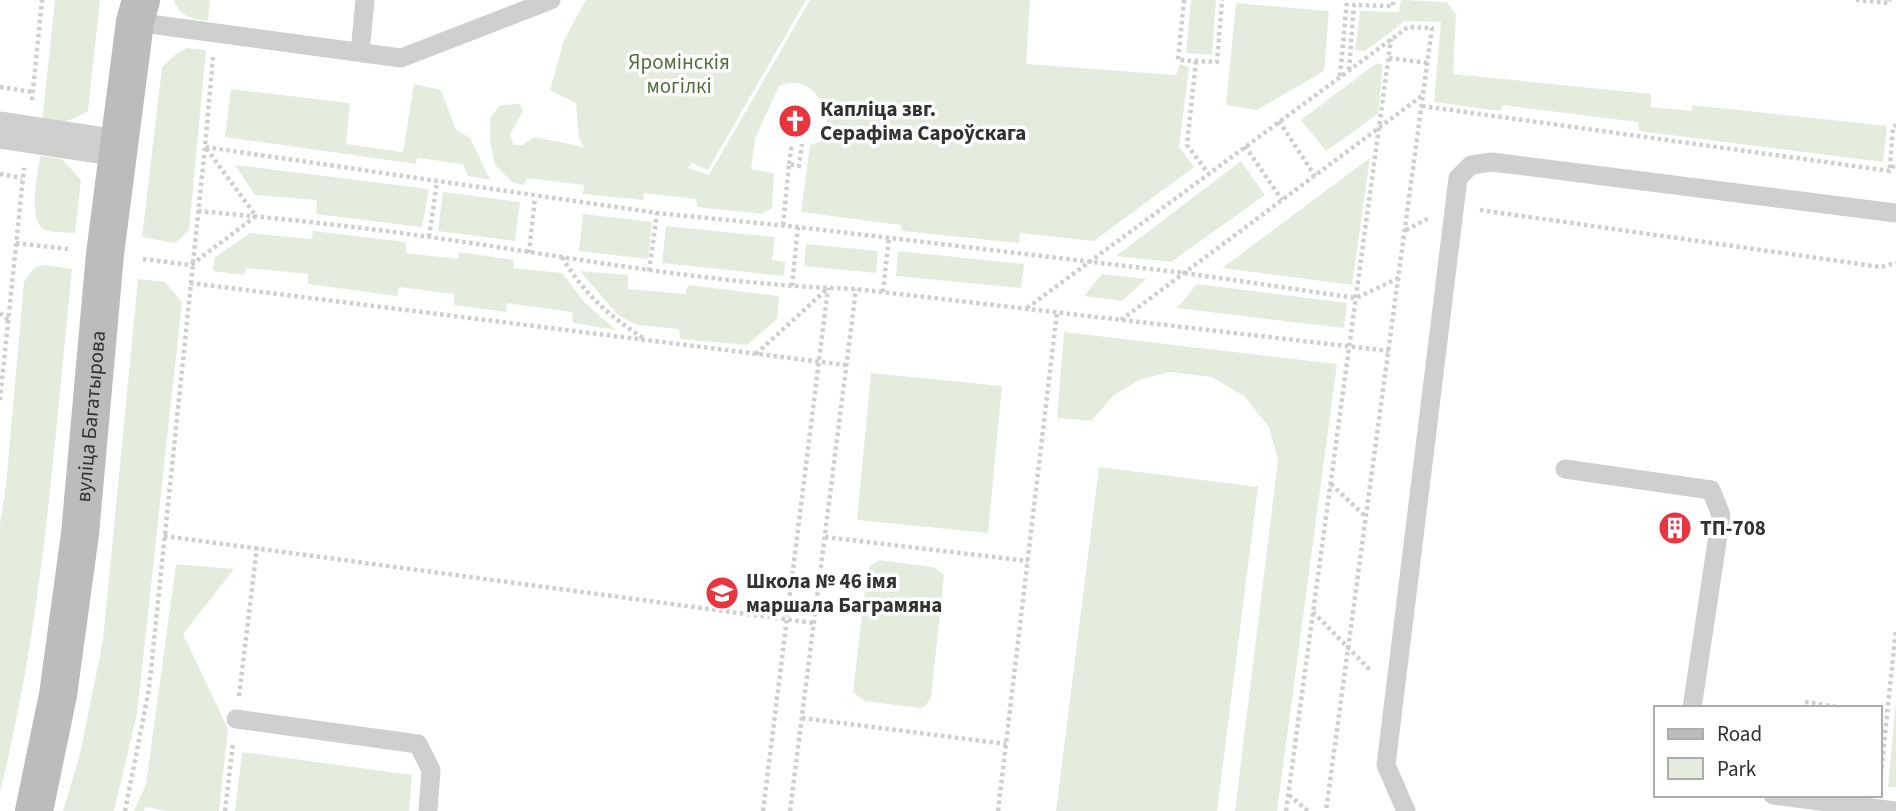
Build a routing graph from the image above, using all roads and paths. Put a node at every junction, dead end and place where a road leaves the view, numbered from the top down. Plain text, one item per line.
1 (42, 0) edge
2 (365, 0) edge
3 (551, 0) edge
4 (1184, 0) edge
5 (1222, 0) edge
6 (1347, 0) edge
7 (1393, 0) edge
8 (1856, 0) edge
9 (1889, 2) edge
10 (1896, 4) edge
11 (137, 7) edge
12 (215, 34) junction
13 (1391, 39) junction
14 (360, 52) junction
15 (1389, 58) junction
16 (1196, 61) junction
17 (1428, 63) junction
18 (1349, 70) junction
19 (1340, 77) junction
20 (0, 87) edge
21 (33, 92) junction
22 (1423, 95) junction
23 (1422, 106) junction
24 (1279, 121) junction
25 (1896, 125) edge
26 (1379, 127) junction
27 (14, 131) edge
28 (792, 144) dead end
29 (802, 144) dead end
30 (1245, 146) junction
31 (205, 147) junction
32 (118, 148) junction
33 (1896, 163) edge
34 (789, 164) junction
35 (1890, 171) junction
36 (1208, 173) junction
37 (0, 174) edge
38 (1315, 176) junction
39 (22, 178) junction
40 (437, 183) junction
41 (535, 197) junction
42 (1282, 200) junction
43 (1454, 206) junction
44 (198, 211) junction
45 (1896, 213) edge
46 (657, 214) junction
47 (256, 216) junction
48 (783, 225) junction
49 (798, 227) junction
50 (1405, 230) junction
51 (429, 237) junction
52 (889, 237) junction
53 (16, 243) junction
54 (68, 249) dead end
55 (529, 253) junction
56 (562, 257) junction
57 (143, 259) dead end
58 (1087, 263) junction
59 (1896, 263) edge
60 (191, 265) junction
61 (649, 271) junction
62 (1185, 273) junction
63 (1399, 278) junction
64 (190, 284) junction
65 (792, 286) junction
66 (828, 288) junction
67 (856, 289) junction
68 (883, 292) junction
69 (1356, 298) junction
70 (1027, 308) junction
71 (1057, 312) junction
72 (0, 313) edge
73 (8, 320) junction
74 (1121, 321) junction
75 (647, 341) junction
76 (1349, 347) junction
77 (1389, 351) junction
78 (755, 354) junction
79 (820, 362) junction
80 (846, 365) junction
81 (0, 400) edge
82 (1565, 469) dead end
83 (1331, 484) junction
84 (1366, 516) junction
85 (164, 536) junction
86 (825, 537) junction
87 (257, 547) junction
88 (1028, 561) junction
89 (1313, 612) junction
90 (787, 620) junction
91 (814, 623) junction
92 (1896, 629) edge
93 (1348, 647) junction
94 (1395, 695) junction
95 (1805, 702) dead end
96 (1692, 706) edge
97 (1832, 706) edge
98 (802, 718) junction
99 (236, 719) junction
100 (1882, 720) edge
101 (1887, 724) junction
102 (1006, 744) junction
103 (1882, 765) edge
104 (1289, 794) junction
105 (1788, 797) edge
106 (34, 811) edge
107 (125, 811) edge
108 (225, 811) edge
109 (428, 811) edge
110 (763, 811) edge
111 (790, 811) edge
112 (998, 811) edge
113 (1286, 811) edge
114 (1308, 811) edge
115 (1326, 811) edge
116 (1406, 811) edge
117 (1896, 811) edge

1 - 21 path
2 - 14 lane
3 - 14 lane
4 - 16 path
5 - 16 path
6 - 19 path
7 - 18 path
8 - 9 path
9 - 10 path
11 - 12 lane
11 - 32 street, вуліца Багатырова
12 - 14 lane
12 - 31 path
13 - 15 path
13 - 17 path
13 - 18 path
15 - 17 path
15 - 26 path
16 - 36 path
17 - 22 path
18 - 19 path
19 - 24 path
20 - 21 path
21 - 27 path
22 - 23 path
22 - 26 path
23 - 35 path
23 - 50 path
24 - 30 path
24 - 38 path
25 - 35 path
26 - 38 path
26 - 69 path
27 - 32 street
27 - 39 path
28 - 34 path
29 - 34 path
30 - 36 path
30 - 42 path
31 - 40 path
31 - 44 path
31 - 47 path
32 - 106 street, вуліца Багатырова
33 - 35 path
34 - 48 path
36 - 58 path
37 - 39 path
38 - 42 path
39 - 53 path
40 - 41 path
40 - 51 path
41 - 46 path
41 - 55 path
42 - 62 path
43 - 45 lane
43 - 50 path
43 - 59 path
43 - 94 lane
44 - 47 path
44 - 60 path
46 - 48 path
46 - 61 path
47 - 51 path
47 - 60 path
48 - 49 path
49 - 52 path
49 - 65 path
50 - 63 path
51 - 55 path
52 - 58 path
52 - 68 path
53 - 54 path
53 - 73 path
55 - 56 path
56 - 61 path
56 - 75 path
57 - 60 path
58 - 62 path
58 - 70 path
60 - 64 path
61 - 65 path
62 - 69 path
62 - 74 path
63 - 69 path
63 - 77 path
64 - 75 path
64 - 85 path
65 - 66 path
66 - 67 path
66 - 78 path
66 - 79 path
67 - 68 path
67 - 80 path
68 - 70 path
69 - 76 path
70 - 71 path
71 - 74 path
71 - 88 path
72 - 73 path
73 - 81 path
74 - 76 path
75 - 78 path
76 - 77 path
76 - 83 path
77 - 84 path
78 - 79 path
79 - 80 path
79 - 90 path
80 - 86 path
82 - 96 lane
83 - 84 path
83 - 89 path
84 - 93 path
85 - 87 path
85 - 107 path
86 - 88 path
86 - 91 path
87 - 90 path
87 - 99 path
88 - 102 path
89 - 93 path
89 - 104 path
90 - 91 path
90 - 110 path
91 - 98 path
92 - 101 path
93 - 94 path
93 - 115 path
94 - 116 lane
95 - 97 path
98 - 102 path
98 - 111 path
99 - 108 path
99 - 109 lane
100 - 101 path
101 - 103 path
102 - 112 path
104 - 113 path
104 - 114 path
105 - 117 lane

